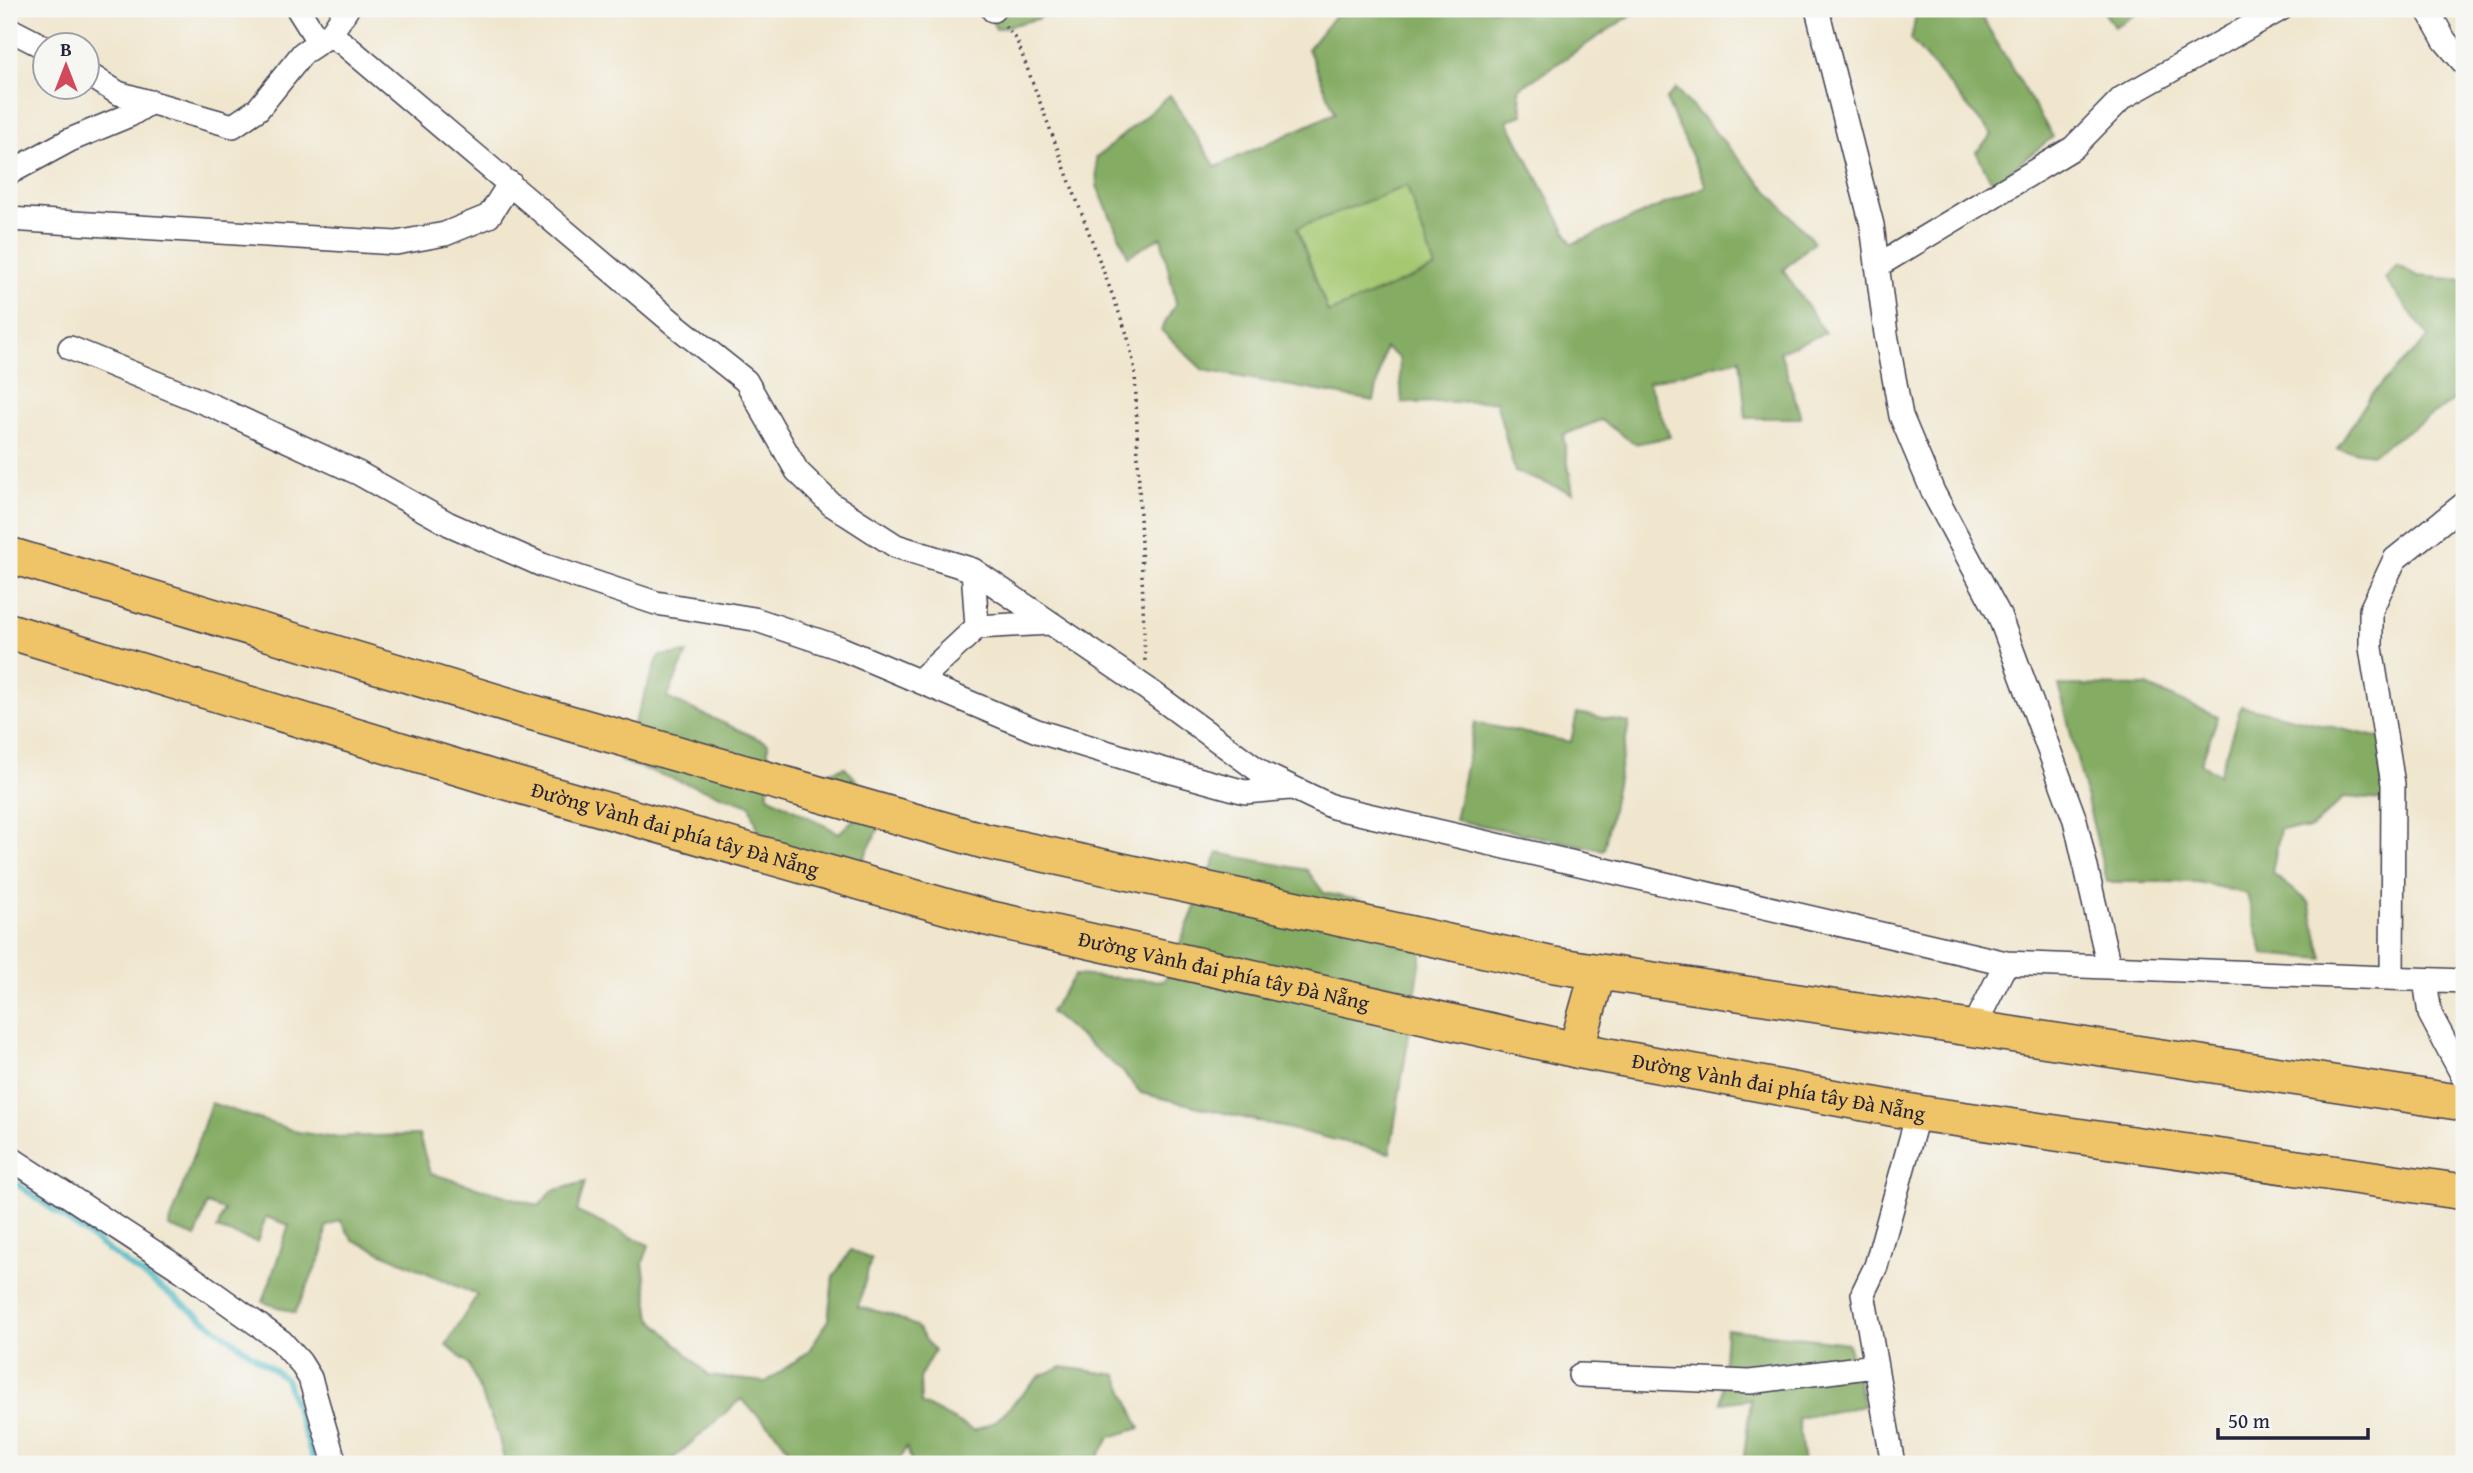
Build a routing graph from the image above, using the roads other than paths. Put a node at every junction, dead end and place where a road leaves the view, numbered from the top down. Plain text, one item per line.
1 (298, 9) edge
2 (347, 9) edge
3 (1817, 9) edge
4 (2281, 9) edge
5 (2427, 9) edge
6 (9, 29) edge
7 (324, 38) junction
8 (32, 41) edge
9 (2464, 63) edge
10 (102, 83) edge
11 (150, 102) junction
12 (9, 173) edge
13 (510, 183) junction
14 (9, 219) edge
15 (1877, 266) junction
16 (70, 348) dead end
17 (2464, 505) edge
18 (9, 555) edge
19 (973, 570) junction
20 (1051, 623) junction
21 (977, 627) junction
22 (9, 631) edge
23 (920, 680) junction
24 (1293, 788) junction
25 (2006, 962) junction
26 (2109, 967) junction
27 (1598, 972) junction
28 (2392, 978) junction
29 (2426, 980) junction
30 (2464, 981) edge
31 (1973, 1029) junction
32 (1576, 1050) junction
33 (2464, 1078) edge
34 (2464, 1103) edge
35 (1918, 1113) junction
36 (9, 1157) edge
37 (2464, 1192) edge
38 (1875, 1366) junction
39 (1580, 1375) dead end
40 (335, 1464) edge
41 (1893, 1464) edge

1 - 7 street
2 - 7 street
3 - 15 street
4 - 15 street
5 - 9 street
6 - 8 street
7 - 11 street
7 - 13 street
10 - 11 street
11 - 12 street
13 - 14 street
13 - 19 street
15 - 26 street
16 - 23 street
17 - 28 street
18 - 27 main road
19 - 20 street
19 - 21 street
20 - 21 street
20 - 24 street
21 - 23 street
22 - 32 main road, Đường Vành đai phía tây Đà Nẵng
23 - 24 street
24 - 25 street
25 - 26 street
25 - 31 street
26 - 28 street
27 - 31 main road
27 - 32 main road
28 - 29 street
29 - 30 street
29 - 33 street
31 - 34 main road
32 - 35 main road, Đường Vành đai phía tây Đà Nẵng
35 - 37 main road, Đường Vành đai phía tây Đà Nẵng
35 - 38 street
36 - 40 street
38 - 39 street
38 - 41 street

